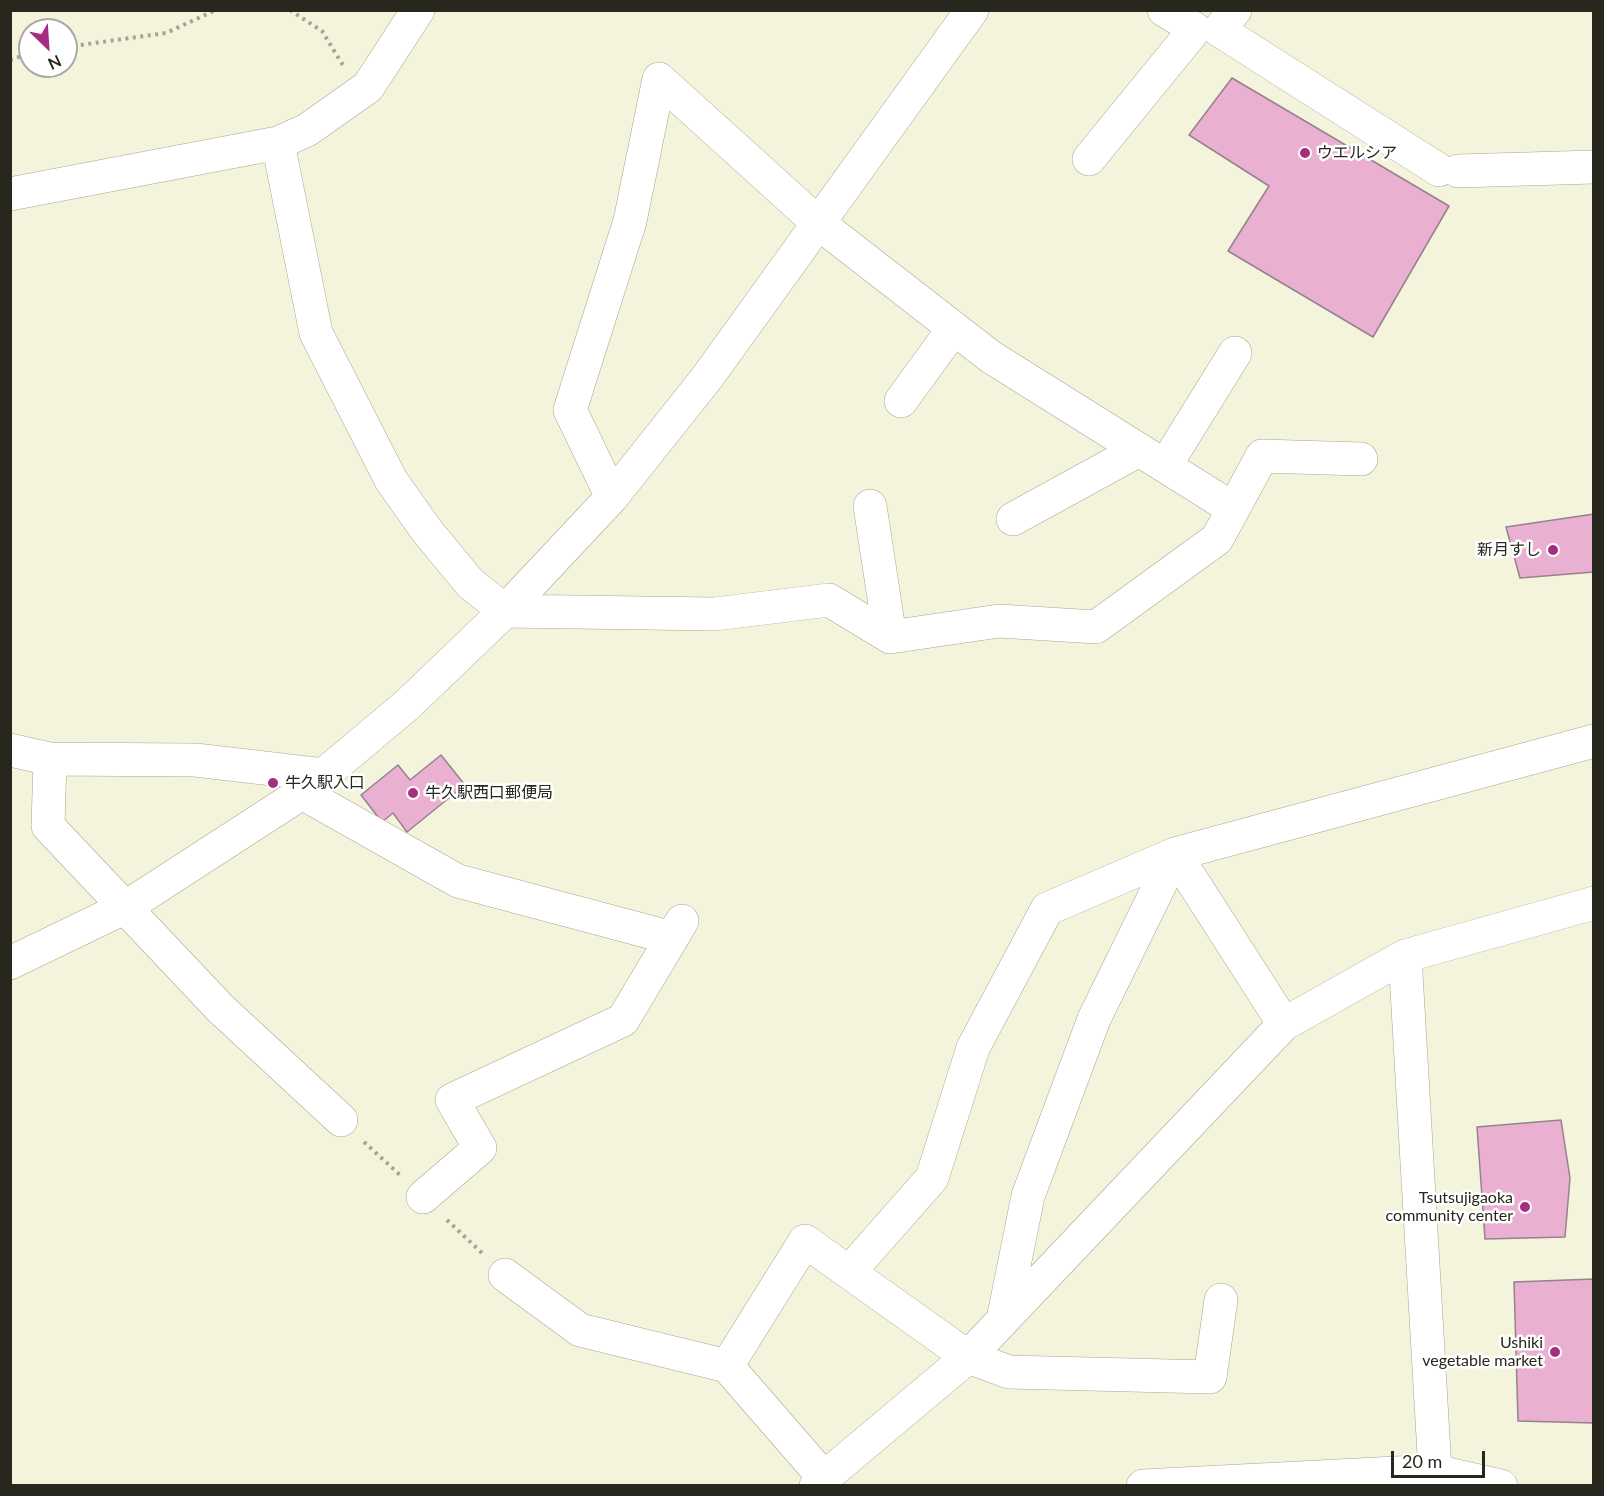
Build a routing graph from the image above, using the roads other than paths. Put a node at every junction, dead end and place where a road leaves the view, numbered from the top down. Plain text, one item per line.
1 (418, 10) edge
2 (972, 10) edge
3 (1164, 10) edge
4 (1235, 10) edge
5 (278, 143) junction
6 (1089, 159) dead end
7 (1593, 167) edge
8 (10, 194) edge
9 (818, 222) junction
10 (954, 328) junction
11 (1235, 353) dead end
12 (901, 401) dead end
13 (1152, 458) junction
14 (1360, 459) dead end
15 (612, 497) junction
16 (870, 506) dead end
17 (1232, 508) junction
18 (1013, 519) dead end
19 (505, 611) junction
20 (890, 637) junction
21 (1593, 741) edge
22 (10, 750) edge
23 (50, 759) junction
24 (313, 784) junction
25 (1175, 854) junction
26 (1593, 903) edge
27 (126, 907) junction
28 (1405, 956) junction
29 (10, 963) edge
30 (1284, 1024) junction
31 (341, 1120) dead end
32 (423, 1197) dead end
33 (850, 1271) junction
34 (505, 1275) dead end
35 (1221, 1300) dead end
36 (1003, 1320) junction
37 (968, 1357) junction
38 (727, 1366) junction
39 (1435, 1471) junction
40 (821, 1483) edge
41 (1143, 1485) edge
42 (1501, 1485) edge

1 - 5 street
2 - 9 street
3 - 6 street
4 - 7 street
5 - 8 street
5 - 19 street
9 - 10 street
9 - 15 street
9 - 15 street
10 - 12 street
10 - 13 street
11 - 13 street
13 - 17 street
13 - 18 street
14 - 17 street
15 - 19 street
16 - 20 street
17 - 20 street
19 - 20 street
19 - 24 street
21 - 25 street
22 - 23 street
23 - 24 street
23 - 27 street
24 - 27 street
24 - 32 street
25 - 30 street
25 - 33 street
25 - 36 street
26 - 28 street
27 - 29 street
27 - 31 street
28 - 30 street
28 - 39 street
30 - 36 street
33 - 37 street
33 - 38 street
34 - 38 street
35 - 37 street
36 - 37 street
37 - 40 street
38 - 40 street
39 - 41 street
39 - 42 street

